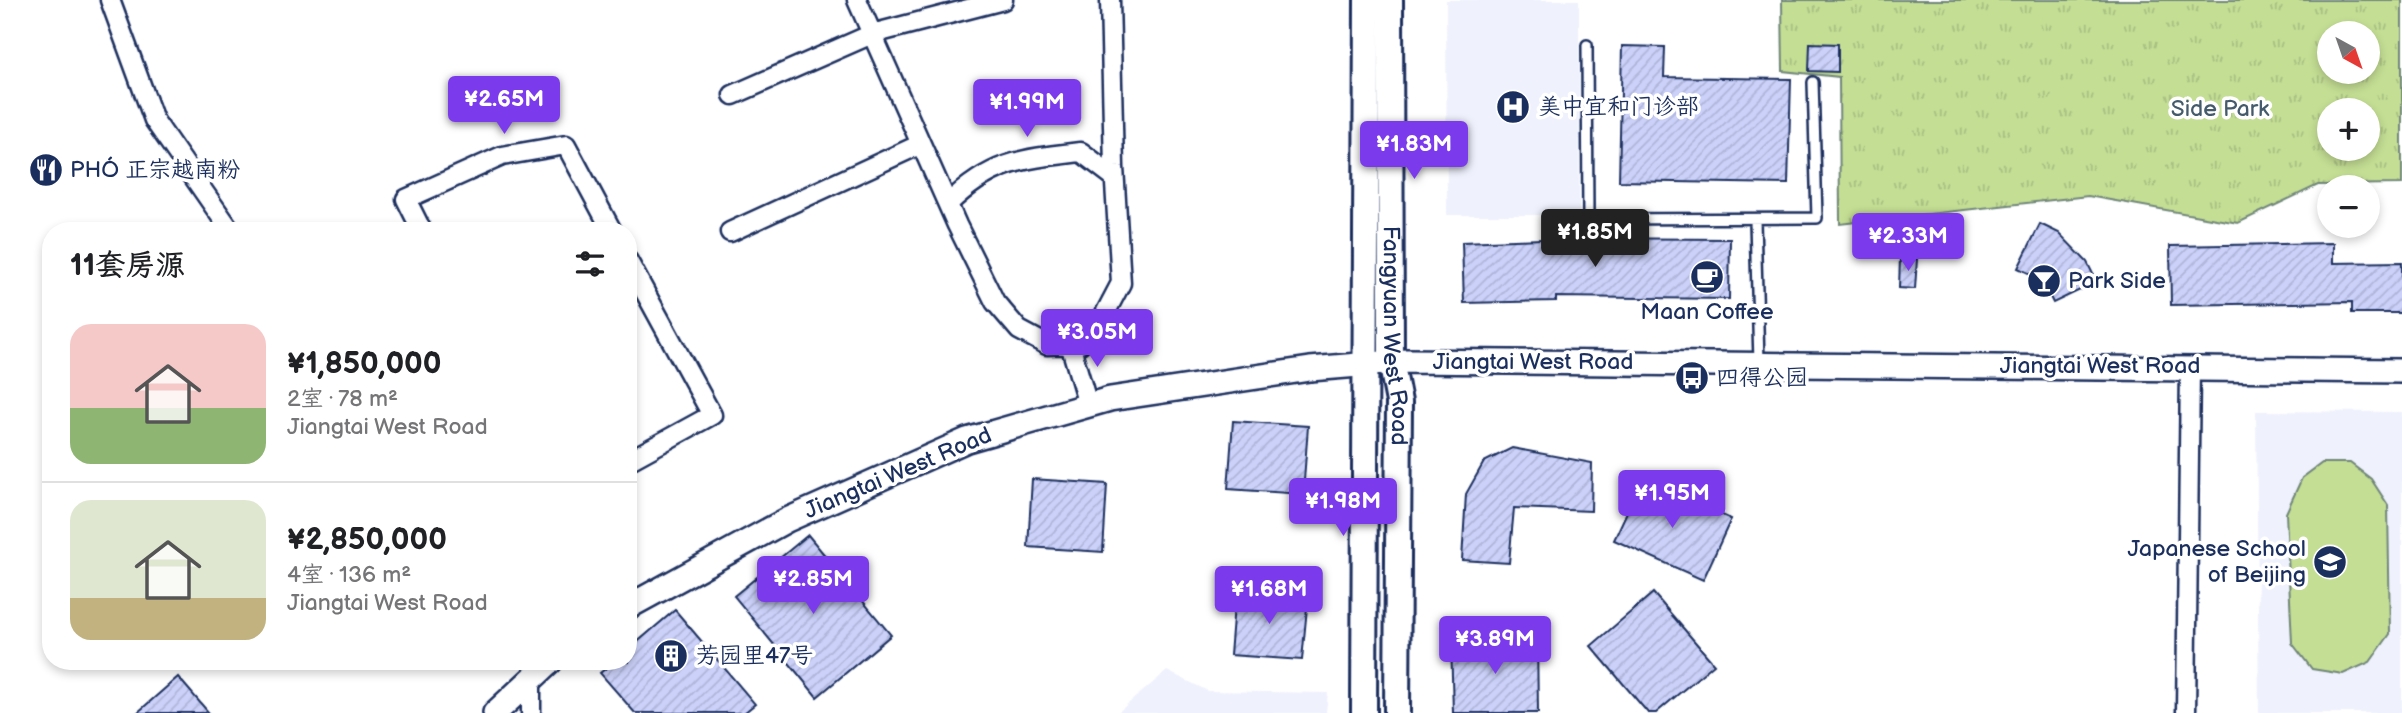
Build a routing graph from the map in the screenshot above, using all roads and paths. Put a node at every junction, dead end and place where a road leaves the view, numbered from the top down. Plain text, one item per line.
1 (110, 0) edge
2 (857, 0) edge
3 (1000, 0) edge
4 (1110, 0) edge
5 (1367, 0) edge
6 (1390, 0) edge
7 (872, 34) junction
8 (1587, 45) dead end
9 (1813, 82) dead end
10 (733, 95) dead end
11 (921, 144) junction
12 (1114, 177) junction
13 (948, 204) junction
14 (1755, 221) junction
15 (225, 222) edge
16 (418, 222) edge
17 (607, 222) edge
18 (730, 232) dead end
19 (637, 278) edge
20 (1070, 344) junction
21 (1380, 362) junction
22 (1759, 364) junction
23 (2190, 367) junction
24 (2402, 371) edge
25 (1088, 405) junction
26 (637, 456) edge
27 (637, 602) edge
28 (540, 670) edge
29 (531, 678) junction
30 (495, 713) edge
31 (531, 713) edge
32 (1364, 713) edge
33 (1396, 713) edge
34 (2186, 713) edge

1 - 15 street
2 - 7 street
3 - 7 street
4 - 12 street
5 - 21 main road, Fangyuan West Road
6 - 21 main road, Fangyuan West Road
7 - 10 street
7 - 11 street
8 - 14 lane
9 - 14 lane
11 - 13 street
11 - 18 street
12 - 13 street
12 - 20 street
13 - 20 street
14 - 22 lane
16 - 17 street
19 - 26 street
20 - 25 street
21 - 22 street, Jiangtai West Road
21 - 25 street, Jiangtai West Road
21 - 32 main road, Fangyuan West Road
21 - 33 main road, Fangyuan West Road
22 - 23 street, Jiangtai West Road
23 - 24 street, Jiangtai West Road
23 - 34 street
25 - 27 street, Jiangtai West Road
28 - 29 street
29 - 30 street
29 - 31 street

